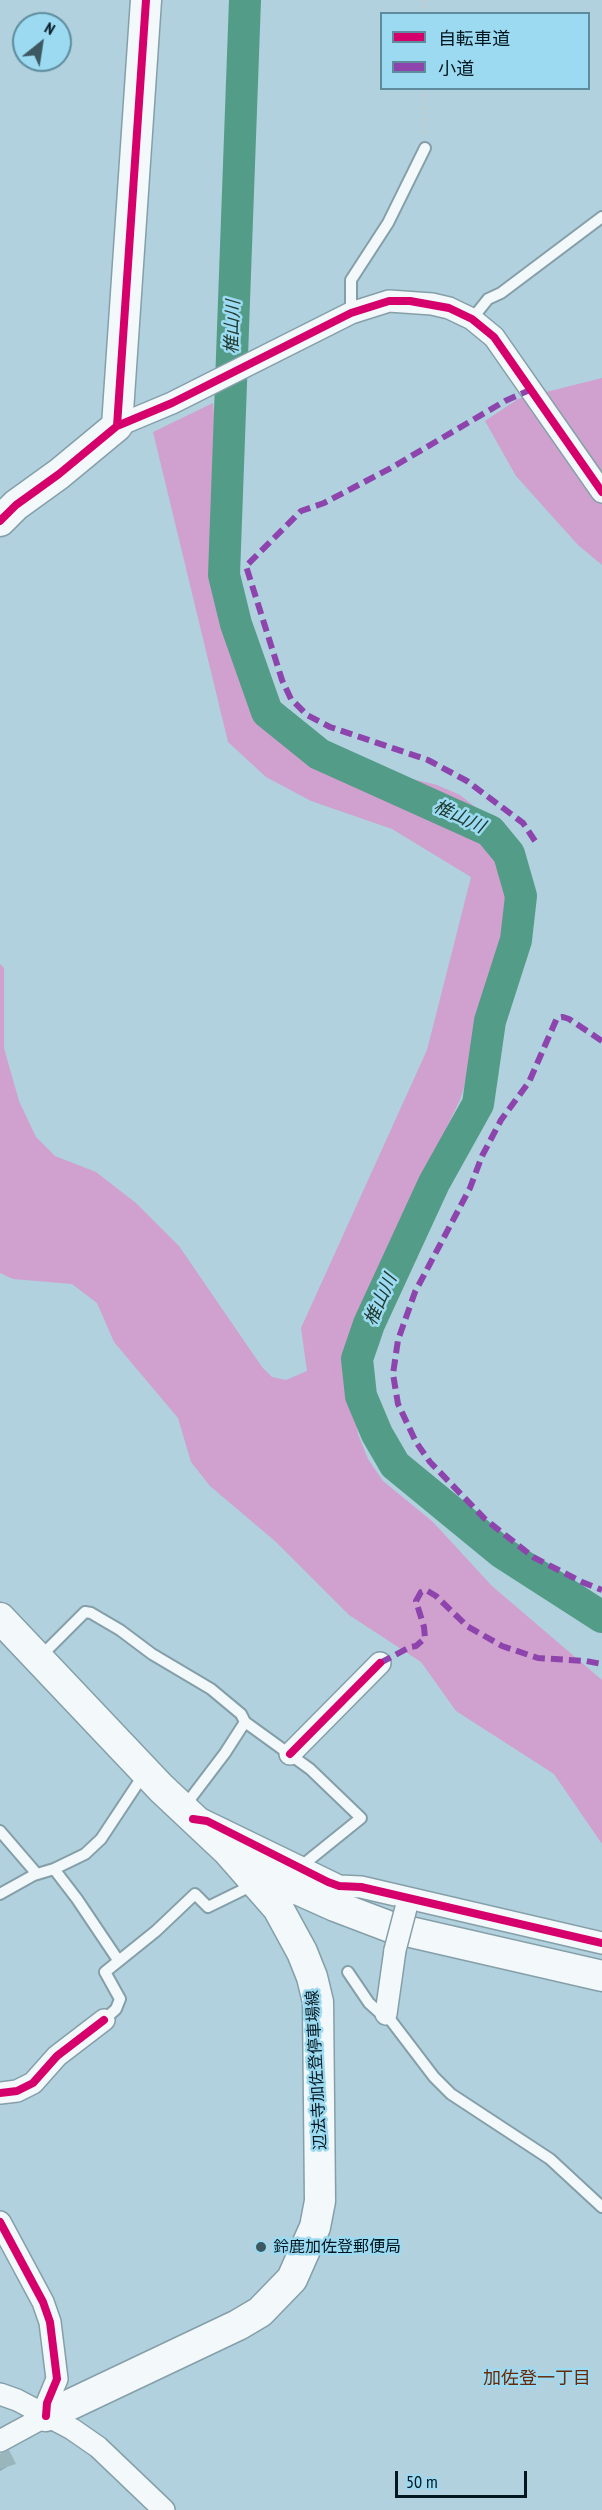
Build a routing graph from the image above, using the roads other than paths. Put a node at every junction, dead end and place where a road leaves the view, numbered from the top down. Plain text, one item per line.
1 (146, 0) edge
2 (426, 148) road end
3 (602, 217) edge
4 (351, 313) junction
5 (472, 319) junction
6 (117, 426) junction
7 (602, 492) edge
8 (0, 521) edge
9 (0, 1618) edge
10 (37, 1659) junction
11 (380, 1663) dead end
12 (245, 1722) junction
13 (290, 1754) junction
14 (145, 1772) junction
15 (188, 1814) junction
16 (0, 1831) edge
17 (228, 1851) junction
18 (299, 1868) junction
19 (54, 1869) junction
20 (37, 1874) junction
21 (256, 1883) junction
22 (0, 1894) edge
23 (405, 1903) junction
24 (602, 1943) edge
25 (118, 1960) junction
26 (348, 1972) dead end
27 (602, 1976) edge
28 (386, 2014) junction
29 (104, 2020) joint
30 (0, 2093) edge
31 (602, 2207) edge
32 (0, 2222) edge
33 (0, 2394) edge
34 (46, 2416) junction
35 (0, 2441) edge
36 (164, 2510) edge

1 - 6 main road
2 - 4 lane
3 - 5 lane
4 - 5 street
4 - 6 street
5 - 7 street
6 - 8 main road
9 - 10 main road, 辺法寺加佐登停車場線
10 - 12 lane
10 - 14 main road, 辺法寺加佐登停車場線
11 - 13 street
12 - 13 lane
12 - 15 lane
13 - 18 lane
14 - 15 main road, 辺法寺加佐登停車場線
14 - 19 lane
15 - 17 main road, 辺法寺加佐登停車場線
15 - 18 street
16 - 20 lane
17 - 21 main road, 辺法寺加佐登停車場線
17 - 27 main road
18 - 23 street
19 - 20 lane
19 - 25 lane
20 - 22 lane
21 - 25 lane
21 - 34 main road, 辺法寺加佐登停車場線
23 - 24 street
23 - 28 street, bridge
25 - 29 lane
26 - 28 lane
28 - 31 lane
29 - 30 street
32 - 34 street
33 - 34 street
34 - 35 street
34 - 36 street

